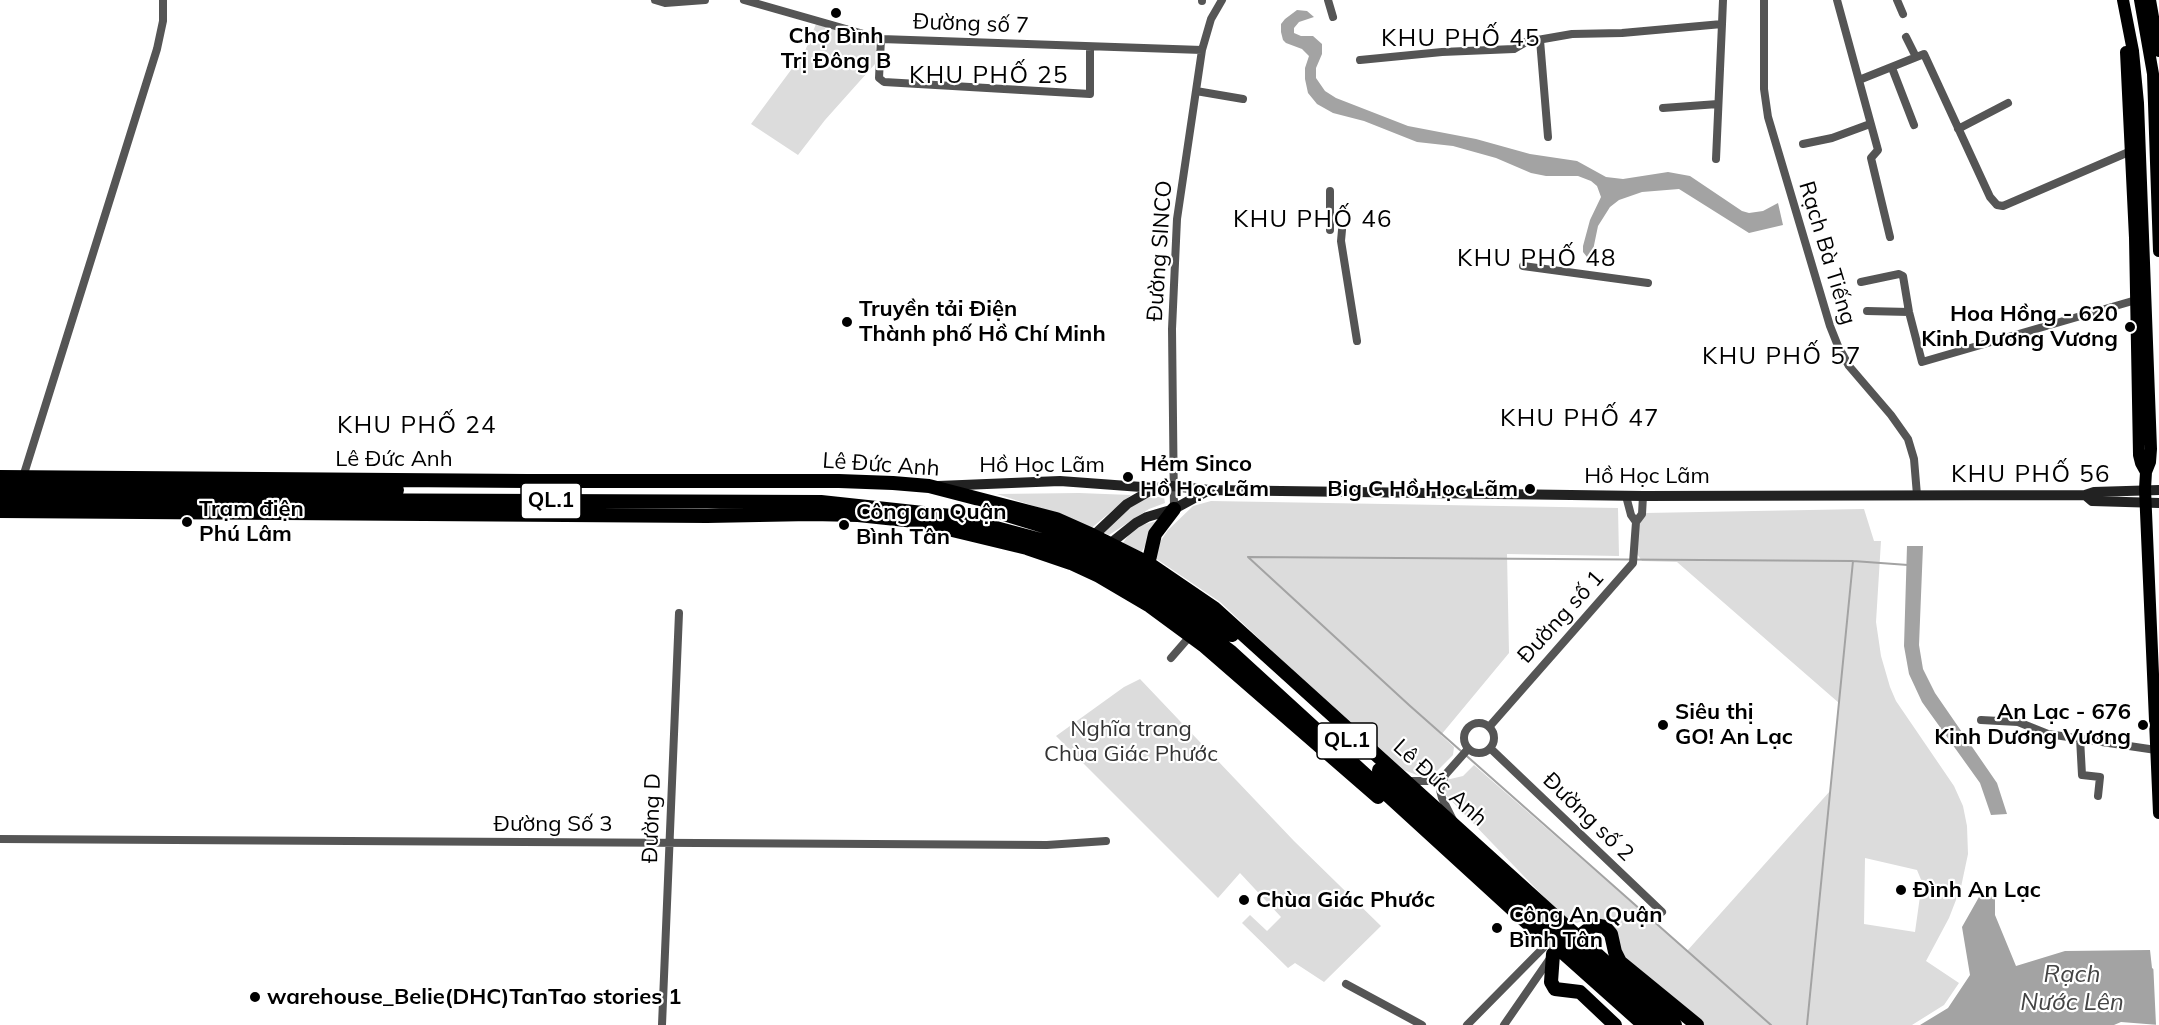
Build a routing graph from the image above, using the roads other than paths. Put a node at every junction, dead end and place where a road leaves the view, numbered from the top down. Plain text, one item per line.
1 (163, 0) edge
2 (656, 0) edge
3 (744, 0) edge
4 (1222, 0) edge
5 (1328, 0) edge
6 (1723, 0) edge
7 (1764, 0) edge
8 (1768, 0) edge
9 (1837, 0) edge
10 (1897, 0) edge
11 (2117, 0) edge
12 (2123, 0) edge
13 (2140, 0) edge
14 (2150, 0) edge
15 (699, 1) edge
16 (1903, 14) dead end
17 (1333, 17) dead end
18 (1722, 24) junction
19 (1906, 37) dead end
20 (881, 39) junction
21 (1540, 40) junction
22 (1090, 46) junction
23 (1202, 50) junction
24 (2159, 51) edge
25 (1920, 55) junction
26 (1360, 60) dead end
27 (1892, 68) junction
28 (1859, 80) junction
29 (1196, 92) junction
30 (1243, 99) dead end
31 (2008, 103) dead end
32 (1718, 104) junction
33 (1663, 108) dead end
34 (1870, 124) junction
35 (2157, 124) edge
36 (1914, 125) dead end
37 (2135, 127) junction
38 (1958, 129) junction
39 (1548, 137) dead end
40 (1803, 144) dead end
41 (2131, 151) junction
42 (1716, 159) dead end
43 (1330, 191) dead end
44 (1330, 230) dead end
45 (1342, 230) dead end
46 (1890, 237) dead end
47 (2159, 250) edge
48 (1523, 266) dead end
49 (1862, 282) dead end
50 (1648, 283) dead end
51 (2141, 298) junction
52 (1867, 311) dead end
53 (1909, 312) junction
54 (1357, 341) dead end
55 (0, 477) edge
56 (23, 477) junction
57 (156, 484) junction
58 (929, 486) junction
59 (1172, 486) junction
60 (1155, 488) junction
61 (0, 489) edge
62 (2145, 489) junction
63 (1209, 490) junction
64 (2159, 490) edge
65 (913, 491) junction
66 (1919, 495) junction
67 (2085, 495) junction
68 (1626, 496) junction
69 (1644, 496) junction
70 (0, 500) edge
71 (2146, 502) junction
72 (2159, 503) edge
73 (1174, 509) junction
74 (0, 511) edge
75 (1636, 522) junction
76 (1082, 549) junction
77 (1098, 556) junction
78 (1147, 569) junction
79 (679, 613) dead end
80 (1191, 635) junction
81 (1171, 658) dead end
82 (1981, 720) dead end
83 (1489, 727) junction
84 (2080, 738) junction
85 (1490, 748) junction
86 (1468, 749) junction
87 (2156, 750) junction
88 (1445, 774) junction
89 (1405, 780) junction
90 (2098, 796) dead end
91 (2159, 813) edge
92 (1457, 826) junction
93 (0, 839) edge
94 (1106, 841) dead end
95 (669, 843) junction
96 (1448, 850) junction
97 (1662, 912) dead end
98 (1578, 937) junction
99 (1551, 947) junction
100 (1587, 966) junction
101 (1346, 984) dead end
102 (662, 1025) edge
103 (1422, 1025) edge
104 (1467, 1025) edge
105 (1504, 1025) edge
106 (1615, 1025) edge
107 (1631, 1025) edge
108 (1644, 1025) edge
109 (1659, 1025) edge
110 (1675, 1025) edge
111 (1696, 1025) edge

1 - 56 street
2 - 15 street
3 - 20 street, Đường số 7
4 - 23 street, Đường SINCO
5 - 17 street
6 - 18 street
7 - 66 street, Rạch Bà Tiếng
8 - 66 street, Rạch Bà Tiếng
9 - 28 street
10 - 16 street
11 - 37 main road
12 - 37 main road
13 - 35 main road
14 - 24 main road
18 - 21 street
18 - 32 street
19 - 25 street
20 - 22 street, Đường số 7
20 - 22 street
21 - 26 street
21 - 39 street
22 - 23 street, Đường số 7
23 - 29 street, Đường SINCO
25 - 27 street
25 - 38 street
27 - 28 street
27 - 36 street
28 - 34 street
29 - 30 street
29 - 59 street, Đường SINCO
31 - 38 street
32 - 33 street
32 - 42 street
34 - 40 street
34 - 46 street
35 - 37 main road
35 - 47 main road
37 - 41 main road
37 - 51 main road
38 - 41 street
41 - 51 main road
43 - 44 street
45 - 54 street
48 - 50 street
49 - 53 street
51 - 53 street
51 - 62 main road
52 - 53 street
55 - 56 highway, Lê Đức Anh / QL.1
56 - 57 highway, Lê Đức Anh / QL.1
57 - 58 highway, Lê Đức Anh / QL.1
57 - 61 highway, Lê Đức Anh / QL.1
57 - 65 highway, Lê Đức Anh / QL.1
58 - 60 main road, Hồ Học Lãm
58 - 65 highway
58 - 76 highway, Lê Đức Anh / QL.1
59 - 60 main road, Hồ Học Lãm
59 - 63 main road, Hồ Học Lãm
59 - 73 street, Đường SINCO
60 - 76 main road, Hồ Học Lãm
62 - 64 main road, Hồ Học Lãm
62 - 67 main road, Hồ Học Lãm
62 - 71 main road
63 - 68 main road, Hồ Học Lãm
63 - 73 main road, Hồ Học Lãm
65 - 76 highway, Lê Đức Anh / QL.1
66 - 67 main road, Hồ Học Lãm
66 - 69 main road, Hồ Học Lãm
67 - 71 main road, Hồ Học Lãm
68 - 69 main road, Hồ Học Lãm
68 - 75 street, Đường số 1
69 - 75 street, Đường số 1
70 - 76 highway, Lê Đức Anh / QL.1
71 - 72 main road, Hồ Học Lãm
71 - 87 main road
73 - 77 main road, Hồ Học Lãm
73 - 78 highway
74 - 76 highway, Lê Đức Anh / QL.1
75 - 83 street, Đường số 1
76 - 77 highway, Lê Đức Anh / QL.1
76 - 77 highway, Lê Đức Anh / QL.1
77 - 78 highway, Lê Đức Anh / QL.1
77 - 80 highway, Lê Đức Anh / QL.1
77 - 96 highway, Lê Đức Anh / QL.1
78 - 89 highway, Lê Đức Anh / QL.1
78 - 100 highway, Lê Đức Anh / QL.1
79 - 95 street, Đường D
80 - 81 street
80 - 96 highway, Lê Đức Anh / QL.1
82 - 84 street
83 - 85 street
83 - 86 street
84 - 87 street
84 - 90 street
85 - 86 street
85 - 97 street, Đường số 2
86 - 88 street
87 - 91 main road
88 - 89 street
88 - 92 street
89 - 92 highway, Lê Đức Anh / QL.1
92 - 98 highway, Lê Đức Anh / QL.1
93 - 95 street, Đường Số 3
94 - 95 street, Đường Số 3
95 - 102 street, Đường D
96 - 99 highway, Lê Đức Anh / QL.1
98 - 100 highway, Lê Đức Anh / QL.1
98 - 111 highway
99 - 100 highway, Lê Đức Anh / QL.1
99 - 104 street
99 - 105 street
99 - 106 highway
100 - 107 highway, QL.1
100 - 108 highway, QL.1
100 - 109 highway, QL.1
100 - 110 highway, QL.1
101 - 103 street

